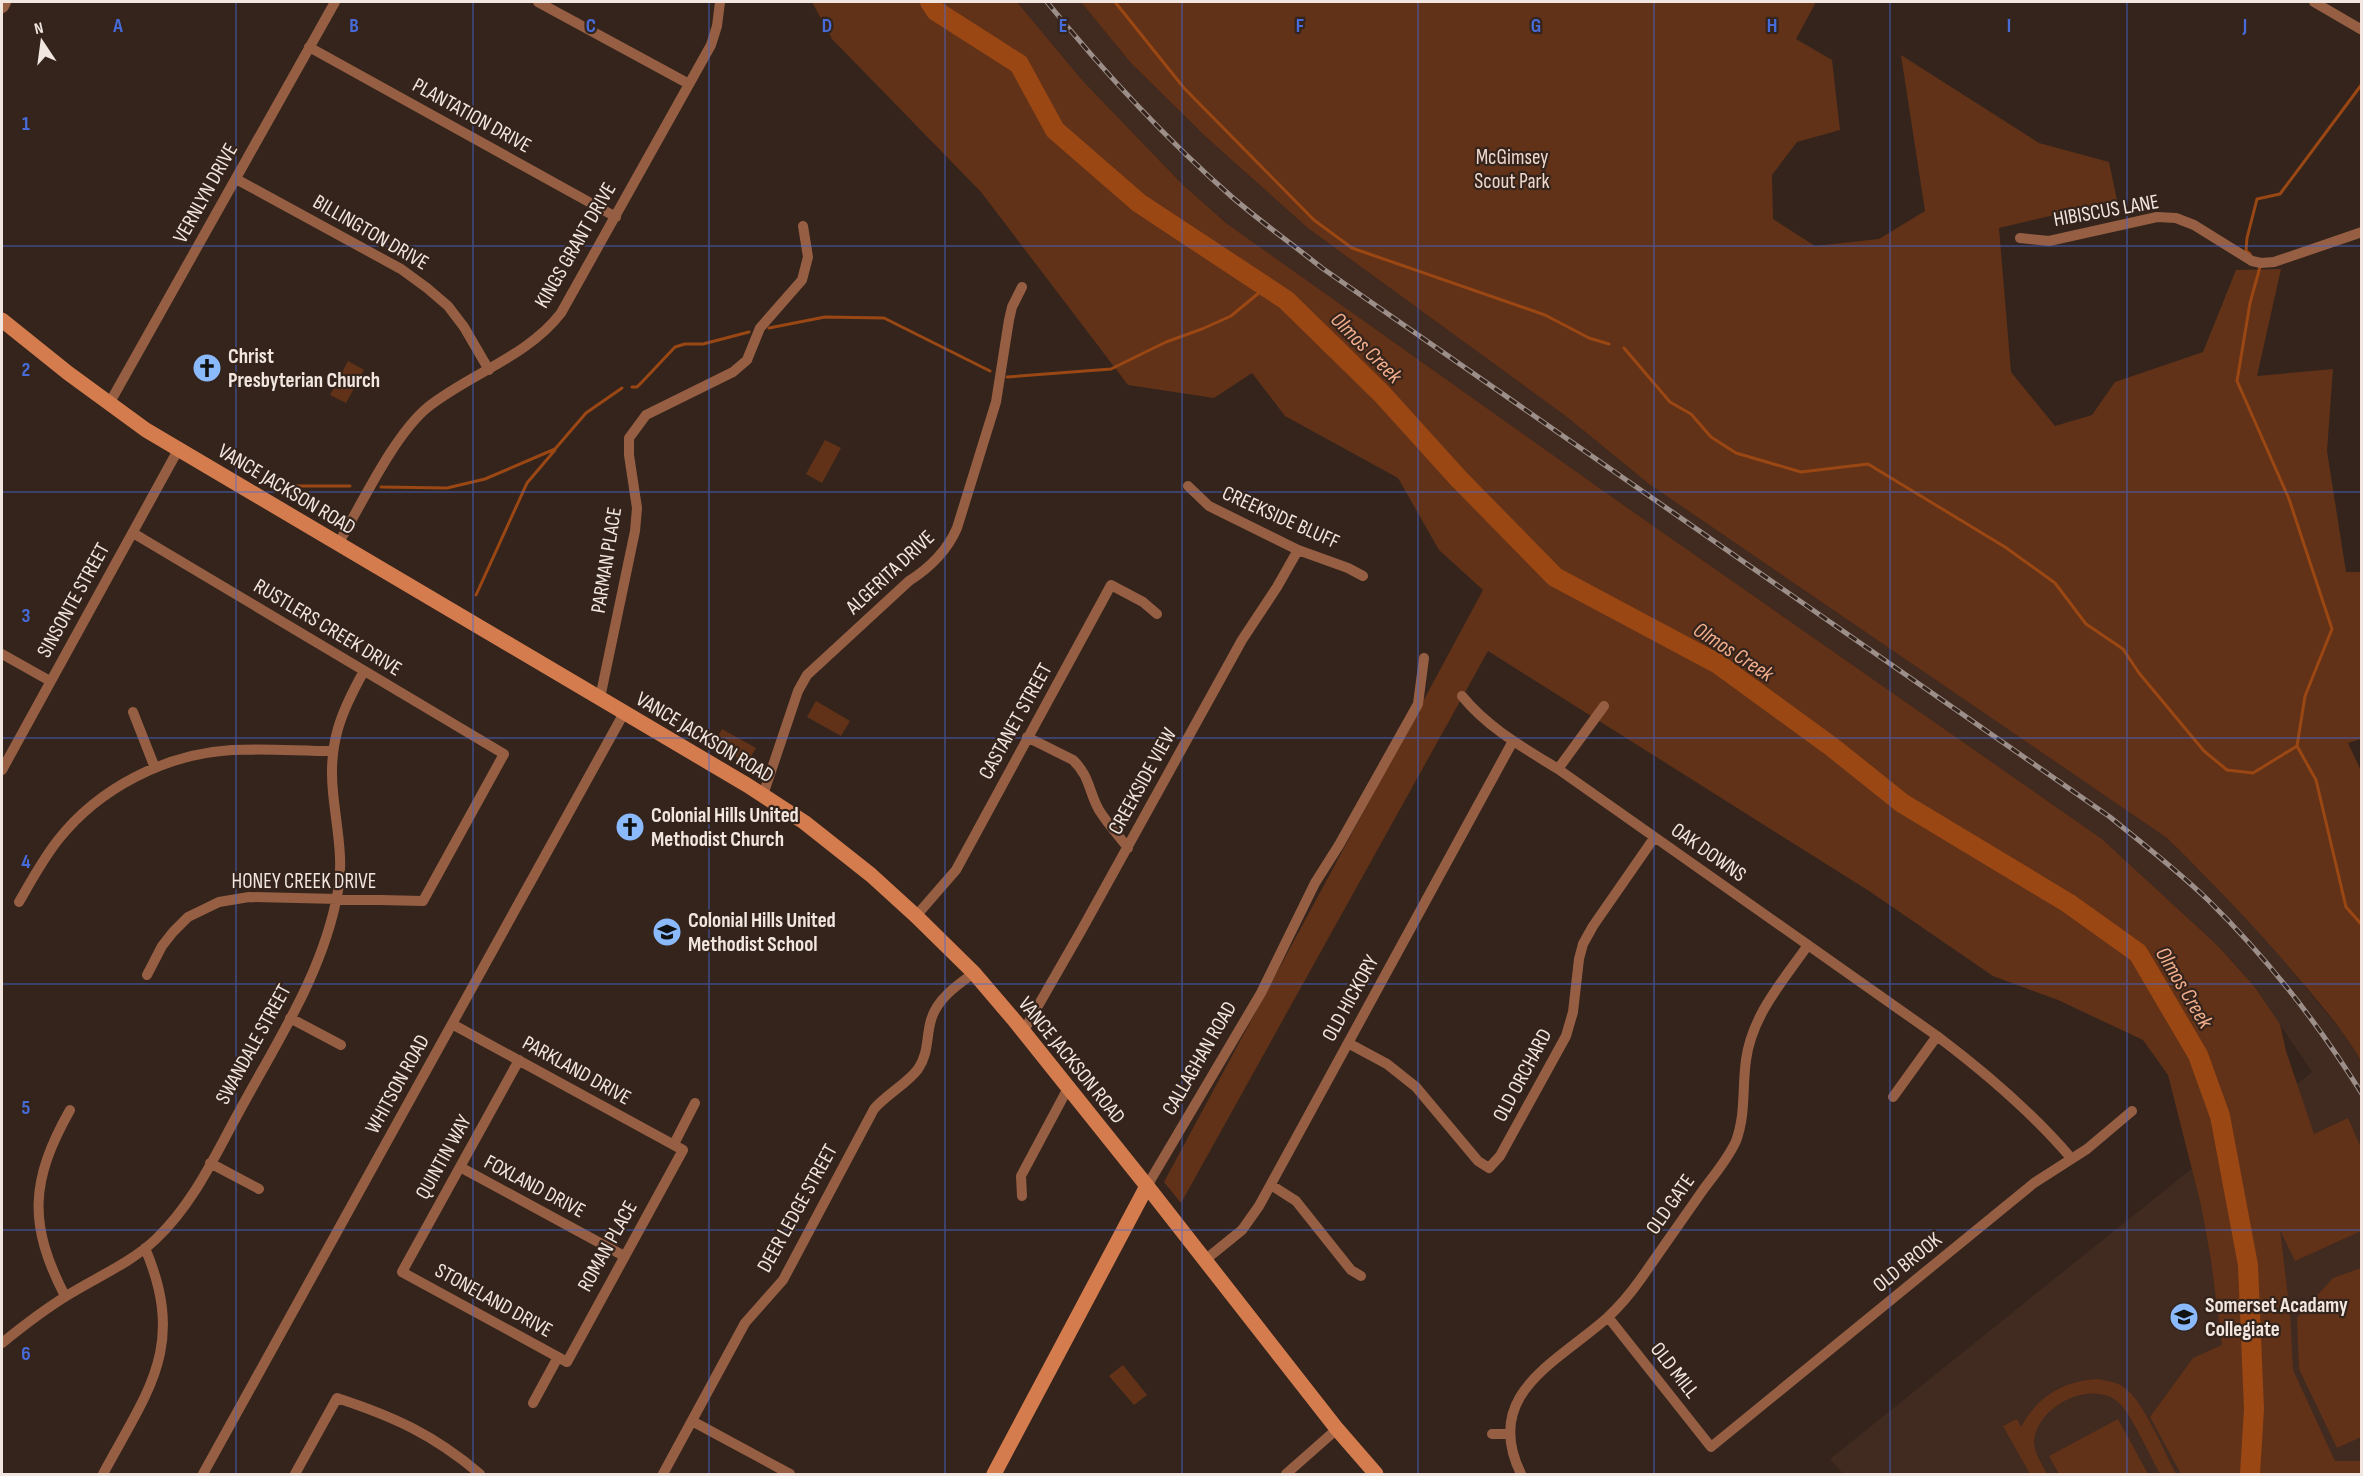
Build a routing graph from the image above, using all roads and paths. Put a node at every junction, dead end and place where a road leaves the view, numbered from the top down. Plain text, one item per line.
1 (4, 2) edge
2 (335, 2) edge
3 (538, 2) edge
4 (720, 2) edge
5 (2314, 2) edge
6 (2, 6) edge
7 (2361, 30) edge
8 (309, 47) junction
9 (689, 84) junction
10 (236, 178) junction
11 (616, 217) junction
12 (803, 226) dead end
13 (2361, 232) edge
14 (2020, 238) dead end
15 (1022, 287) dead end
16 (2, 320) edge
17 (489, 370) junction
18 (109, 404) junction
19 (178, 450) junction
20 (1188, 486) dead end
21 (133, 533) junction
22 (338, 544) junction
23 (1298, 550) junction
24 (1364, 576) dead end
25 (1157, 615) dead end
26 (2, 654) edge
27 (1424, 658) dead end
28 (364, 671) junction
29 (50, 681) junction
30 (1462, 696) dead end
31 (600, 699) junction
32 (1604, 706) dead end
33 (133, 712) dead end
34 (624, 712) junction
35 (1027, 737) junction
36 (1514, 741) junction
37 (333, 752) junction
38 (155, 768) junction
39 (2, 770) edge
40 (1558, 770) junction
41 (763, 795) junction
42 (1654, 838) junction
43 (1128, 848) junction
44 (337, 898) junction
45 (423, 901) joint
46 (19, 902) dead end
47 (916, 915) junction
48 (1808, 945) junction
49 (974, 973) junction
50 (147, 975) dead end
51 (290, 1018) junction
52 (452, 1024) junction
53 (1023, 1032) junction
54 (1937, 1036) junction
55 (1348, 1043) junction
56 (341, 1045) dead end
57 (519, 1060) junction
58 (1068, 1088) junction
59 (1893, 1097) dead end
60 (695, 1103) dead end
61 (70, 1110) dead end
62 (2132, 1111) dead end
63 (678, 1147) junction
64 (2071, 1158) junction
65 (210, 1163) junction
66 (460, 1167) junction
67 (1271, 1185) junction
68 (1147, 1186) junction
69 (259, 1189) dead end
70 (1022, 1196) dead end
71 (145, 1248) junction
72 (624, 1256) junction
73 (1205, 1260) junction
74 (402, 1272) joint
75 (1361, 1276) dead end
76 (65, 1296) junction
77 (1608, 1317) junction
78 (2, 1342) edge
79 (563, 1360) junction
80 (533, 1403) dead end
81 (692, 1421) junction
82 (1337, 1429) junction
83 (1492, 1434) dead end
84 (1509, 1434) junction
85 (1711, 1447) joint
86 (103, 1474) edge
87 (203, 1474) edge
88 (295, 1474) edge
89 (480, 1474) edge
90 (663, 1474) edge
91 (790, 1474) edge
92 (994, 1474) edge
93 (1286, 1474) edge
94 (1376, 1474) edge
95 (1521, 1474) edge

1 - 6 street
2 - 8 street, VERNLYN DRIVE
3 - 9 street
4 - 9 street, KINGS GRANT DRIVE
5 - 7 street
8 - 10 street, VERNLYN DRIVE
8 - 11 street, PLANTATION DRIVE
9 - 11 street, KINGS GRANT DRIVE
10 - 17 street, BILLINGTON DRIVE
10 - 18 street, VERNLYN DRIVE
11 - 17 street, KINGS GRANT DRIVE
12 - 31 street, PARMAN PLACE
13 - 14 street, HIBISCUS LANE
15 - 41 street, ALGERITA DRIVE
16 - 18 main road, VANCE JACKSON ROAD
17 - 22 street, KINGS GRANT DRIVE
18 - 19 main road, VANCE JACKSON ROAD
19 - 21 street, SINSONTE STREET
19 - 22 main road, VANCE JACKSON ROAD
20 - 23 street, CREEKSIDE BLUFF
21 - 28 street, RUSTLERS CREEK DRIVE
21 - 29 street, SINSONTE STREET
22 - 31 main road, VANCE JACKSON ROAD
23 - 24 street, CREEKSIDE BLUFF
23 - 43 street, CREEKSIDE VIEW
25 - 35 street, CASTANET STREET
26 - 29 street
27 - 68 street, CALLAGHAN ROAD
28 - 37 street, SWANDALE STREET
28 - 45 street, RUSTLERS CREEK DRIVE
29 - 39 street, SINSONTE STREET
30 - 36 street, OAK DOWNS
31 - 34 main road, VANCE JACKSON ROAD
32 - 40 street
33 - 38 street
34 - 41 main road, VANCE JACKSON ROAD
34 - 52 street, WHITSON ROAD
35 - 43 street
35 - 47 street, CASTANET STREET
36 - 40 street, OAK DOWNS
36 - 55 street, OLD HICKORY
37 - 38 street
37 - 44 street, SWANDALE STREET
38 - 46 street
40 - 42 street, OAK DOWNS
41 - 47 main road, VANCE JACKSON ROAD
42 - 48 street, OAK DOWNS
42 - 55 street, OLD ORCHARD
43 - 53 street, CREEKSIDE VIEW
44 - 45 street, HONEY CREEK DRIVE
44 - 50 street, HONEY CREEK DRIVE
44 - 51 street, SWANDALE STREET
47 - 49 main road, VANCE JACKSON ROAD
48 - 54 street, OAK DOWNS
48 - 77 street, OLD GATE
49 - 53 main road, VANCE JACKSON ROAD
49 - 81 street, DEER LEDGE STREET
51 - 56 street
51 - 65 street, SWANDALE STREET
52 - 57 street, PARKLAND DRIVE
52 - 87 street, WHITSON ROAD
53 - 58 main road, VANCE JACKSON ROAD
54 - 59 street
54 - 64 street, OAK DOWNS
55 - 67 street, OLD HICKORY
57 - 63 street, PARKLAND DRIVE
57 - 66 street, QUINTIN WAY
58 - 68 main road, VANCE JACKSON ROAD
58 - 70 street
60 - 63 street, ROMAN PLACE
61 - 76 street
62 - 64 street, OLD BROOK
63 - 72 street, ROMAN PLACE
64 - 85 street, OLD BROOK
65 - 69 street
65 - 71 street, SWANDALE STREET
66 - 72 street, FOXLAND DRIVE
66 - 74 street, QUINTIN WAY
67 - 73 street, OLD HICKORY
67 - 75 street
68 - 73 main road, VANCE JACKSON ROAD
68 - 92 main road, CALLAGHAN ROAD
71 - 76 street, SWANDALE STREET
71 - 86 street
72 - 79 street, ROMAN PLACE
73 - 82 main road, VANCE JACKSON ROAD
74 - 79 street, STONELAND DRIVE
76 - 78 street, SWANDALE STREET
77 - 84 street, OLD GATE
77 - 85 street, OLD MILL
79 - 80 street, ROMAN PLACE
81 - 90 street, DEER LEDGE STREET
81 - 91 street
82 - 93 street
82 - 94 main road, VANCE JACKSON ROAD
83 - 84 street
84 - 95 street
88 - 89 street

